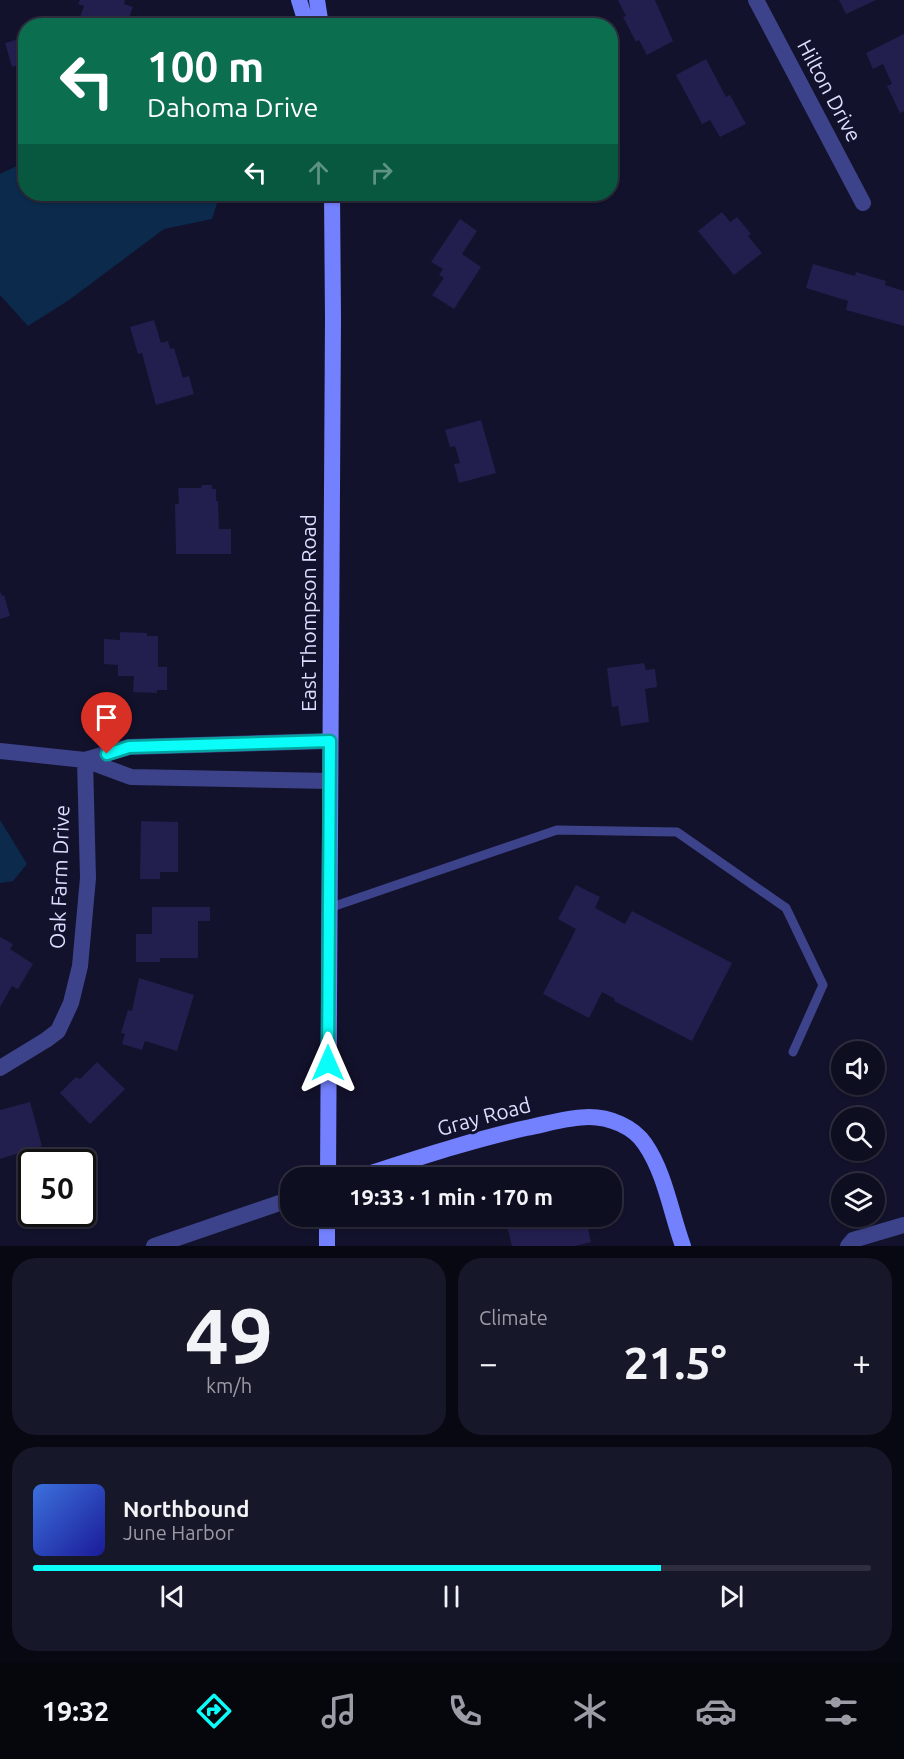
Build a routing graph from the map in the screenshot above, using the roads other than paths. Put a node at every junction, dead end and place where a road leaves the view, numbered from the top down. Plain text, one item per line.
1 (299, 0) edge
2 (317, 0) edge
3 (756, 0) edge
4 (305, 18) edge
5 (320, 18) edge
6 (332, 201) edge
7 (862, 202) dead end
8 (330, 741) junction
9 (0, 751) edge
10 (85, 760) junction
11 (330, 781) junction
12 (330, 908) junction
13 (794, 1052) dead end
14 (0, 1068) edge
15 (328, 1167) edge
16 (390, 1167) edge
17 (280, 1203) edge
18 (904, 1225) edge
19 (327, 1227) edge
20 (887, 1239) edge
21 (154, 1246) edge
22 (327, 1246) edge
23 (683, 1246) edge
24 (848, 1246) edge

1 - 4 main road
2 - 5 main road
3 - 7 street, Hilton Drive
6 - 8 main road, East Thompson Road
8 - 10 street
8 - 11 main road, East Thompson Road
9 - 10 street
10 - 11 street
10 - 14 street, Oak Farm Drive
11 - 12 main road, East Thompson Road
12 - 13 lane
12 - 15 main road, East Thompson Road
16 - 23 main road, Gray Road
17 - 21 street
18 - 20 street
19 - 22 main road
20 - 24 street

